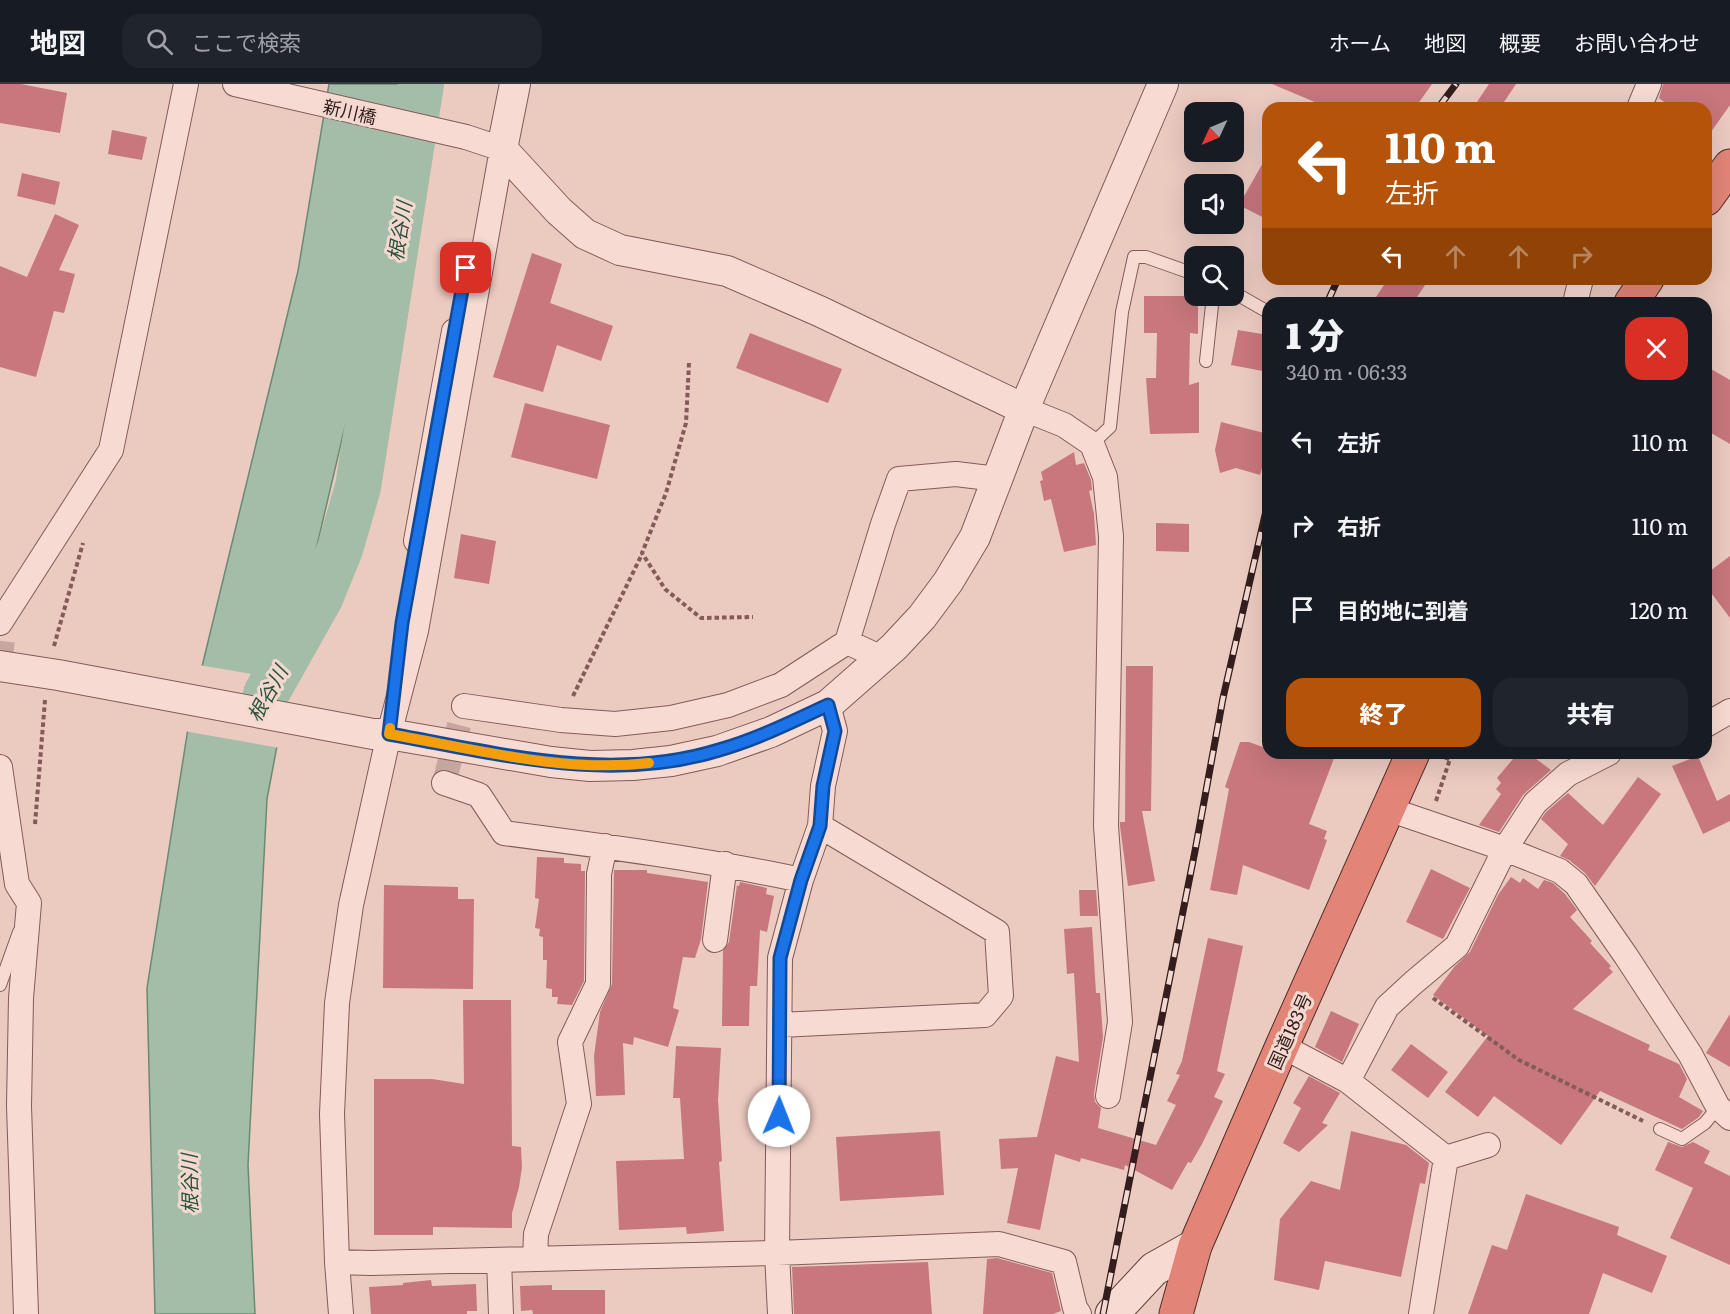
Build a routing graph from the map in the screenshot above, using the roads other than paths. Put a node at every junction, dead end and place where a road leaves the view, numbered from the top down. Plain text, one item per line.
1 (186, 84) edge
2 (235, 84) edge
3 (515, 84) edge
4 (1163, 84) edge
5 (1649, 84) edge
6 (1642, 102) edge
7 (502, 149) junction
8 (1730, 166) edge
9 (1712, 191) edge
10 (1184, 270) edge
11 (1244, 298) edge
12 (1212, 306) edge
13 (1262, 309) edge
14 (1206, 361) dead end
15 (1024, 410) junction
16 (1092, 444) junction
17 (997, 479) junction
18 (1, 626) edge
19 (847, 642) junction
20 (882, 658) junction
21 (0, 666) edge
22 (828, 705) junction
23 (464, 706) dead end
24 (1730, 711) edge
25 (1712, 722) edge
26 (381, 734) junction
27 (1410, 759) edge
28 (1597, 759) edge
29 (0, 767) edge
30 (444, 783) dead end
31 (1388, 809) junction
32 (820, 826) junction
33 (605, 846) junction
34 (1505, 849) junction
35 (725, 864) junction
36 (801, 880) junction
37 (29, 903) junction
38 (716, 940) dead end
39 (0, 985) edge
40 (780, 1025) junction
41 (1282, 1046) junction
42 (1348, 1081) junction
43 (1108, 1096) dead end
44 (1724, 1112) edge
45 (1660, 1129) road end
46 (1488, 1145) dead end
47 (1446, 1158) junction
48 (1195, 1246) junction
49 (777, 1253) junction
50 (535, 1259) junction
51 (499, 1260) junction
52 (337, 1262) junction
53 (26, 1314) edge
54 (341, 1314) edge
55 (501, 1314) edge
56 (780, 1314) edge
57 (1078, 1314) edge
58 (1112, 1314) edge
59 (1176, 1314) edge
60 (1421, 1314) edge

1 - 18 street
2 - 7 street, 新川橋
3 - 7 street
4 - 15 street
5 - 6 street
7 - 15 street
7 - 26 street
8 - 9 highway
10 - 16 lane
11 - 13 lane
12 - 14 lane
15 - 16 street
15 - 17 street
16 - 43 street
17 - 19 street
17 - 20 street
19 - 20 street
19 - 23 street
20 - 22 street
21 - 26 street
22 - 26 street
22 - 32 street
24 - 25 street
26 - 52 street
27 - 31 highway, 国道183号
28 - 34 street
29 - 37 street
30 - 33 street
31 - 34 street
31 - 41 highway, 国道183号
32 - 36 street
32 - 40 street
33 - 35 street
33 - 50 street
34 - 42 street
34 - 44 street
35 - 36 street
35 - 38 street
36 - 40 street
37 - 39 lane
37 - 53 street
40 - 49 street
41 - 42 street
41 - 48 highway, 国道183号
42 - 47 street
44 - 45 lane
46 - 47 street
47 - 60 street
48 - 58 main road
48 - 59 highway, 国道183号
49 - 50 street
49 - 56 street
49 - 57 street
50 - 51 street
51 - 52 street
51 - 55 street
52 - 54 street

